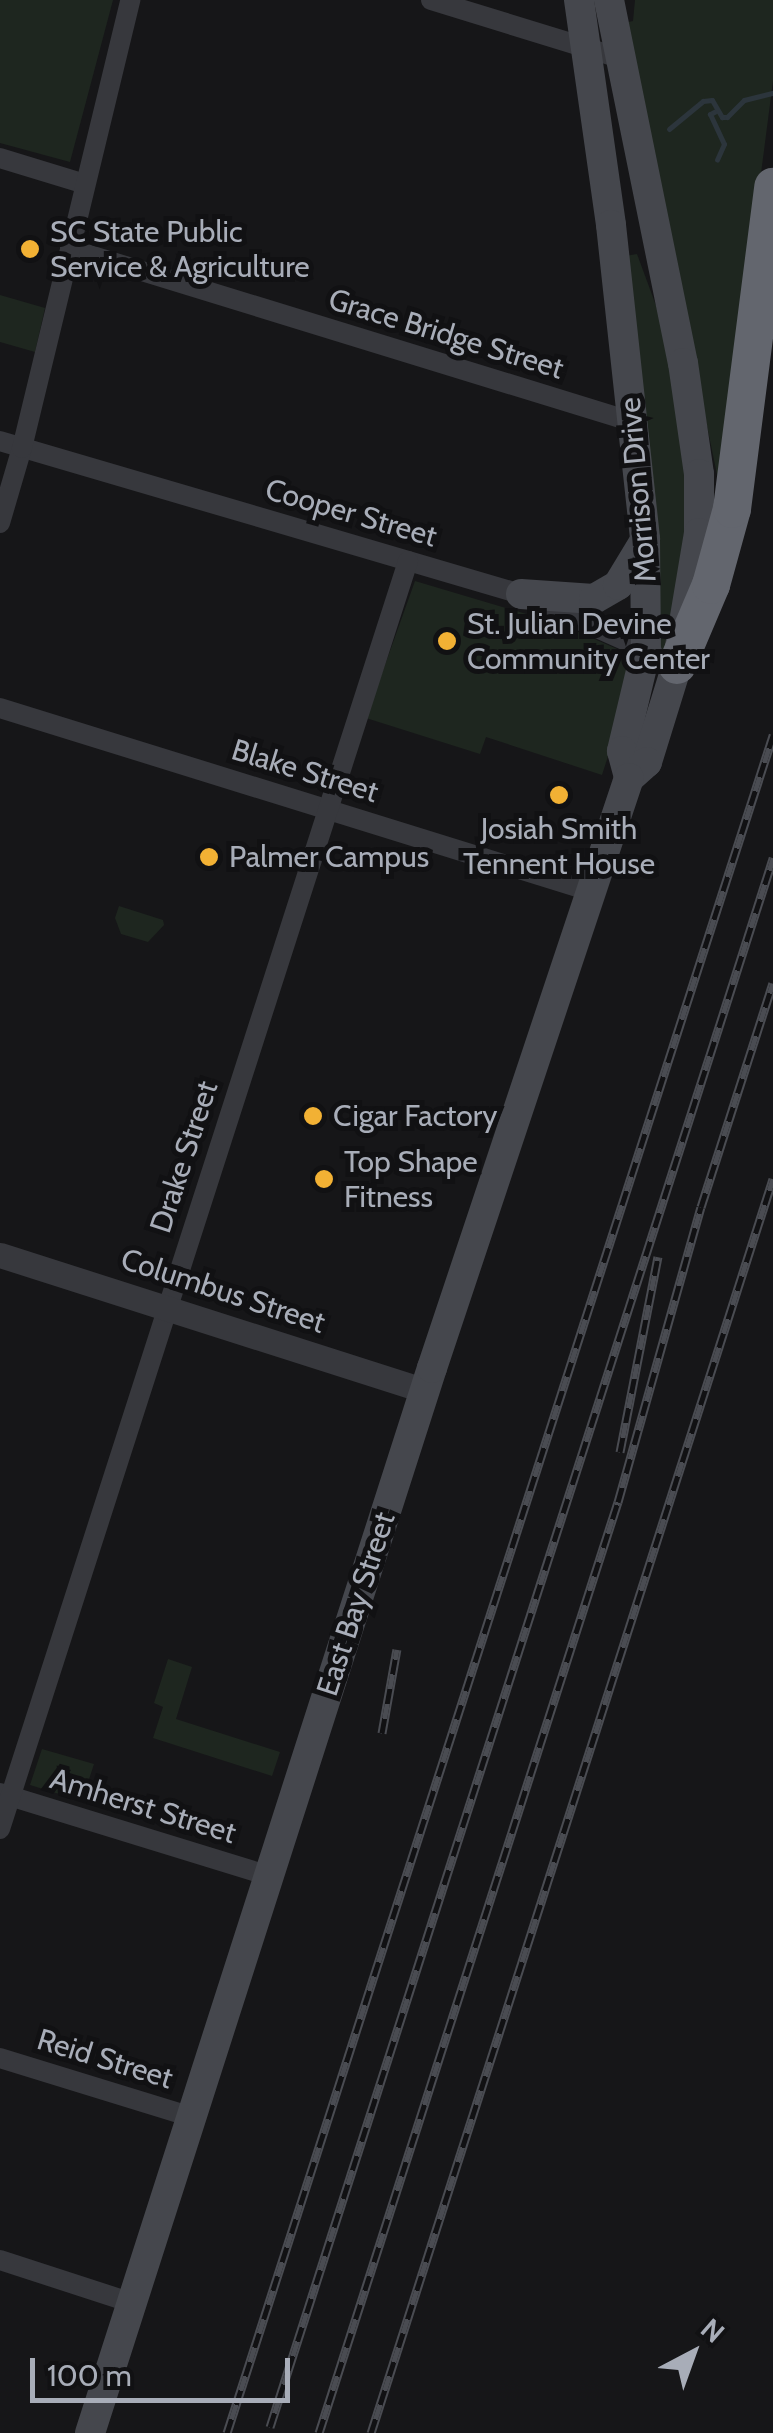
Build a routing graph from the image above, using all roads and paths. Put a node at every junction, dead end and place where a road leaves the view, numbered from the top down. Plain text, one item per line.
1 (130, 0) edge
2 (430, 0) edge
3 (578, 0) edge
4 (609, 0) edge
5 (586, 48) junction
6 (619, 58) junction
7 (0, 158) edge
8 (85, 184) junction
9 (773, 187) edge
10 (70, 249) junction
11 (633, 422) junction
12 (0, 441) edge
13 (22, 448) junction
14 (0, 523) edge
15 (645, 539) junction
16 (408, 561) junction
17 (521, 594) junction
18 (662, 657) junction
19 (0, 708) edge
20 (629, 778) joint
21 (327, 808) junction
22 (593, 892) junction
23 (0, 1255) edge
24 (168, 1306) junction
25 (425, 1391) junction
26 (5, 1794) edge
27 (0, 1829) edge
28 (269, 1876) junction
29 (0, 2058) edge
30 (192, 2117) junction
31 (0, 2260) edge
32 (132, 2303) junction
33 (90, 2433) edge

1 - 8 street
2 - 5 street
3 - 5 main road, Morrison Drive
4 - 6 main road, Morrison Drive
5 - 6 street
5 - 11 main road, Morrison Drive
6 - 18 main road, Morrison Drive
7 - 8 street
8 - 10 street
9 - 18 highway
10 - 11 street, Grace Bridge Street
10 - 13 street
11 - 15 main road, Morrison Drive
12 - 13 street, Cooper Street
13 - 14 street
13 - 16 street, Cooper Street
15 - 17 main road
15 - 18 main road, Morrison Drive
16 - 17 street, Cooper Street
16 - 21 street, Drake Street
17 - 18 street, Cooper Street
18 - 20 main road, Morrison Drive
19 - 21 street, Blake Street
20 - 22 main road, East Bay Street
21 - 22 street, Blake Street
21 - 24 street, Drake Street
22 - 25 main road, East Bay Street
23 - 24 street, Columbus Street
24 - 25 street, Columbus Street
24 - 26 street, Drake Street
25 - 28 main road, East Bay Street
26 - 27 street, Drake Street
26 - 28 street, Amherst Street
28 - 30 main road, East Bay Street
29 - 30 street, Reid Street
30 - 32 main road, East Bay Street
31 - 32 street
32 - 33 main road, East Bay Street

